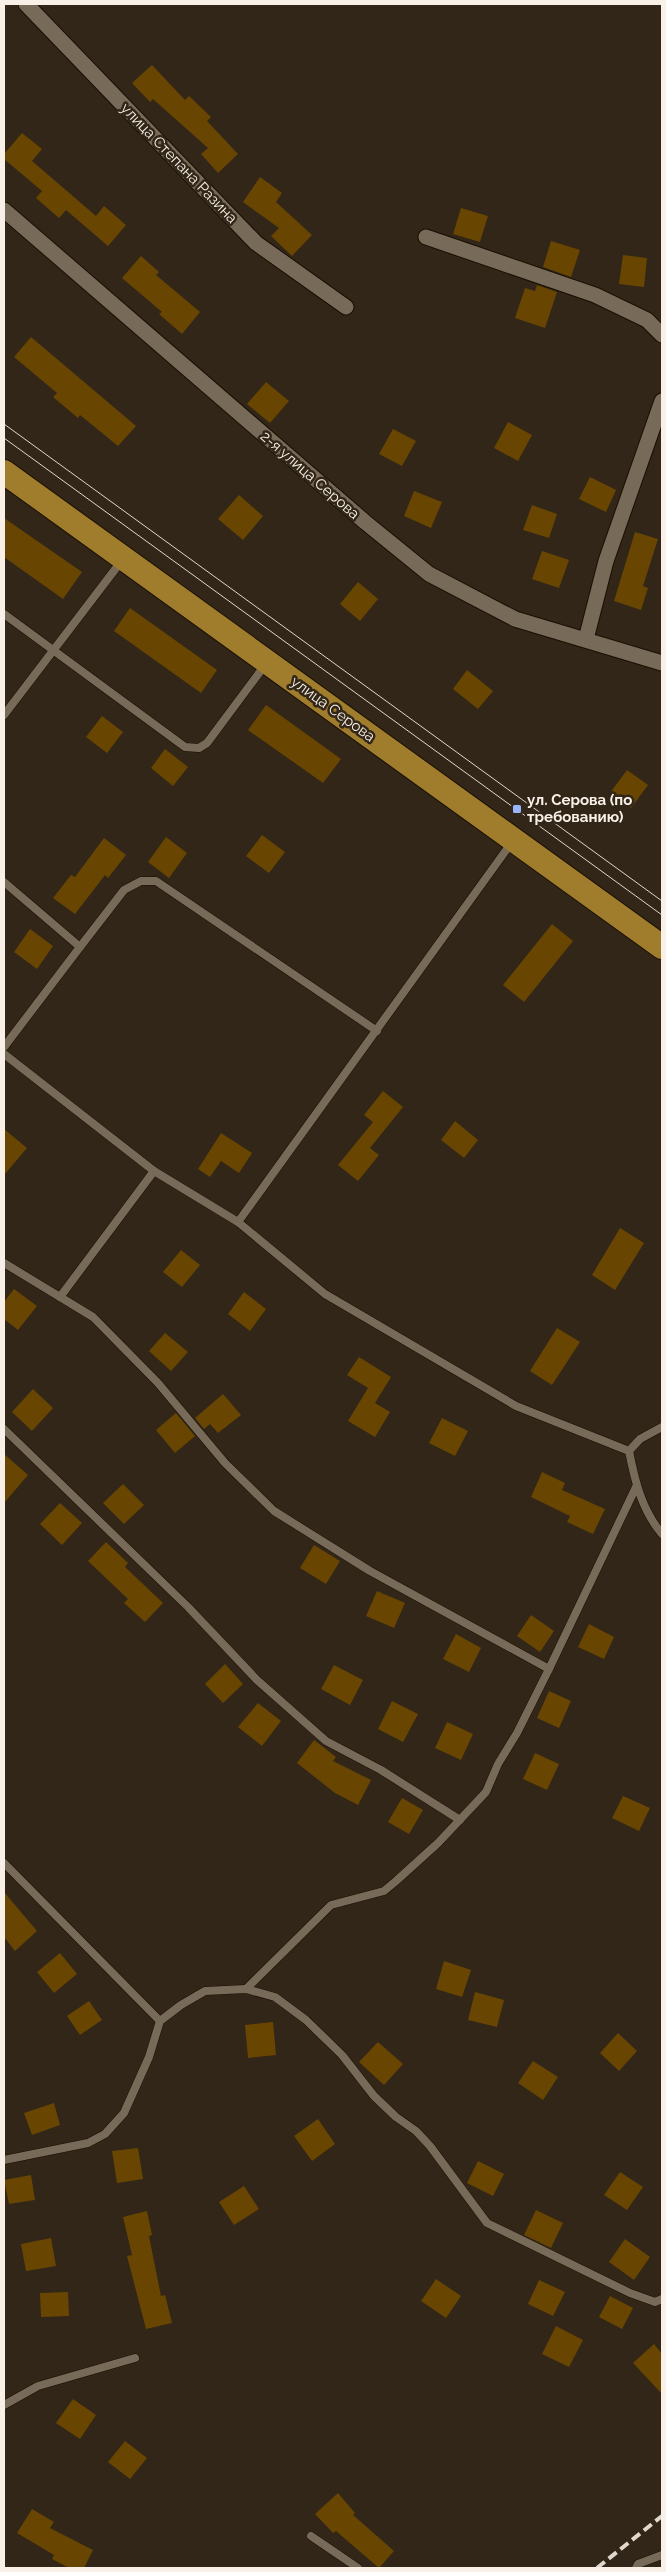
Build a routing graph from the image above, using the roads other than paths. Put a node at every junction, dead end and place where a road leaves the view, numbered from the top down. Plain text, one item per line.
1 (26, 4) edge
2 (4, 210) edge
3 (426, 237) dead end
4 (346, 307) dead end
5 (662, 335) edge
6 (662, 401) edge
7 (655, 442) edge
8 (4, 472) edge
9 (122, 559) junction
10 (4, 614) edge
11 (586, 640) junction
12 (54, 650) junction
13 (268, 662) junction
14 (662, 663) edge
15 (4, 715) edge
16 (514, 840) junction
17 (4, 882) edge
18 (80, 946) junction
19 (662, 947) edge
20 (377, 1031) junction
21 (4, 1047) edge
22 (4, 1054) edge
23 (154, 1171) junction
24 (238, 1222) junction
25 (4, 1263) edge
26 (60, 1297) junction
27 (662, 1427) edge
28 (4, 1429) edge
29 (629, 1451) junction
30 (636, 1487) junction
31 (662, 1534) edge
32 (549, 1669) junction
33 (460, 1820) junction
34 (4, 1863) edge
35 (246, 1989) junction
36 (160, 2021) junction
37 (4, 2160) edge
38 (662, 2299) edge
39 (135, 2358) dead end
40 (4, 2406) edge
41 (311, 2536) dead end
42 (662, 2555) edge
43 (358, 2568) edge
44 (636, 2568) edge

1 - 4 street, улица Степана Разина
2 - 11 street, 2-я улица Серова
3 - 5 street
6 - 7 street
7 - 11 street
8 - 9 main road, улица Серова
9 - 12 lane
9 - 13 main road, улица Серова
10 - 12 lane
11 - 14 street, 2-я улица Серова
12 - 13 lane
12 - 15 lane
13 - 16 main road, улица Серова
16 - 19 main road, улица Серова
16 - 20 lane
17 - 18 lane
18 - 20 lane
18 - 21 lane
20 - 24 lane
22 - 23 lane
23 - 24 lane
23 - 26 lane
24 - 29 lane
25 - 26 lane
26 - 32 lane
27 - 29 lane
28 - 33 lane
29 - 30 lane
30 - 31 lane
30 - 32 lane
32 - 33 lane
33 - 35 lane
34 - 36 lane
35 - 36 lane
35 - 38 lane
36 - 37 lane
39 - 40 lane
41 - 43 lane
42 - 44 lane

